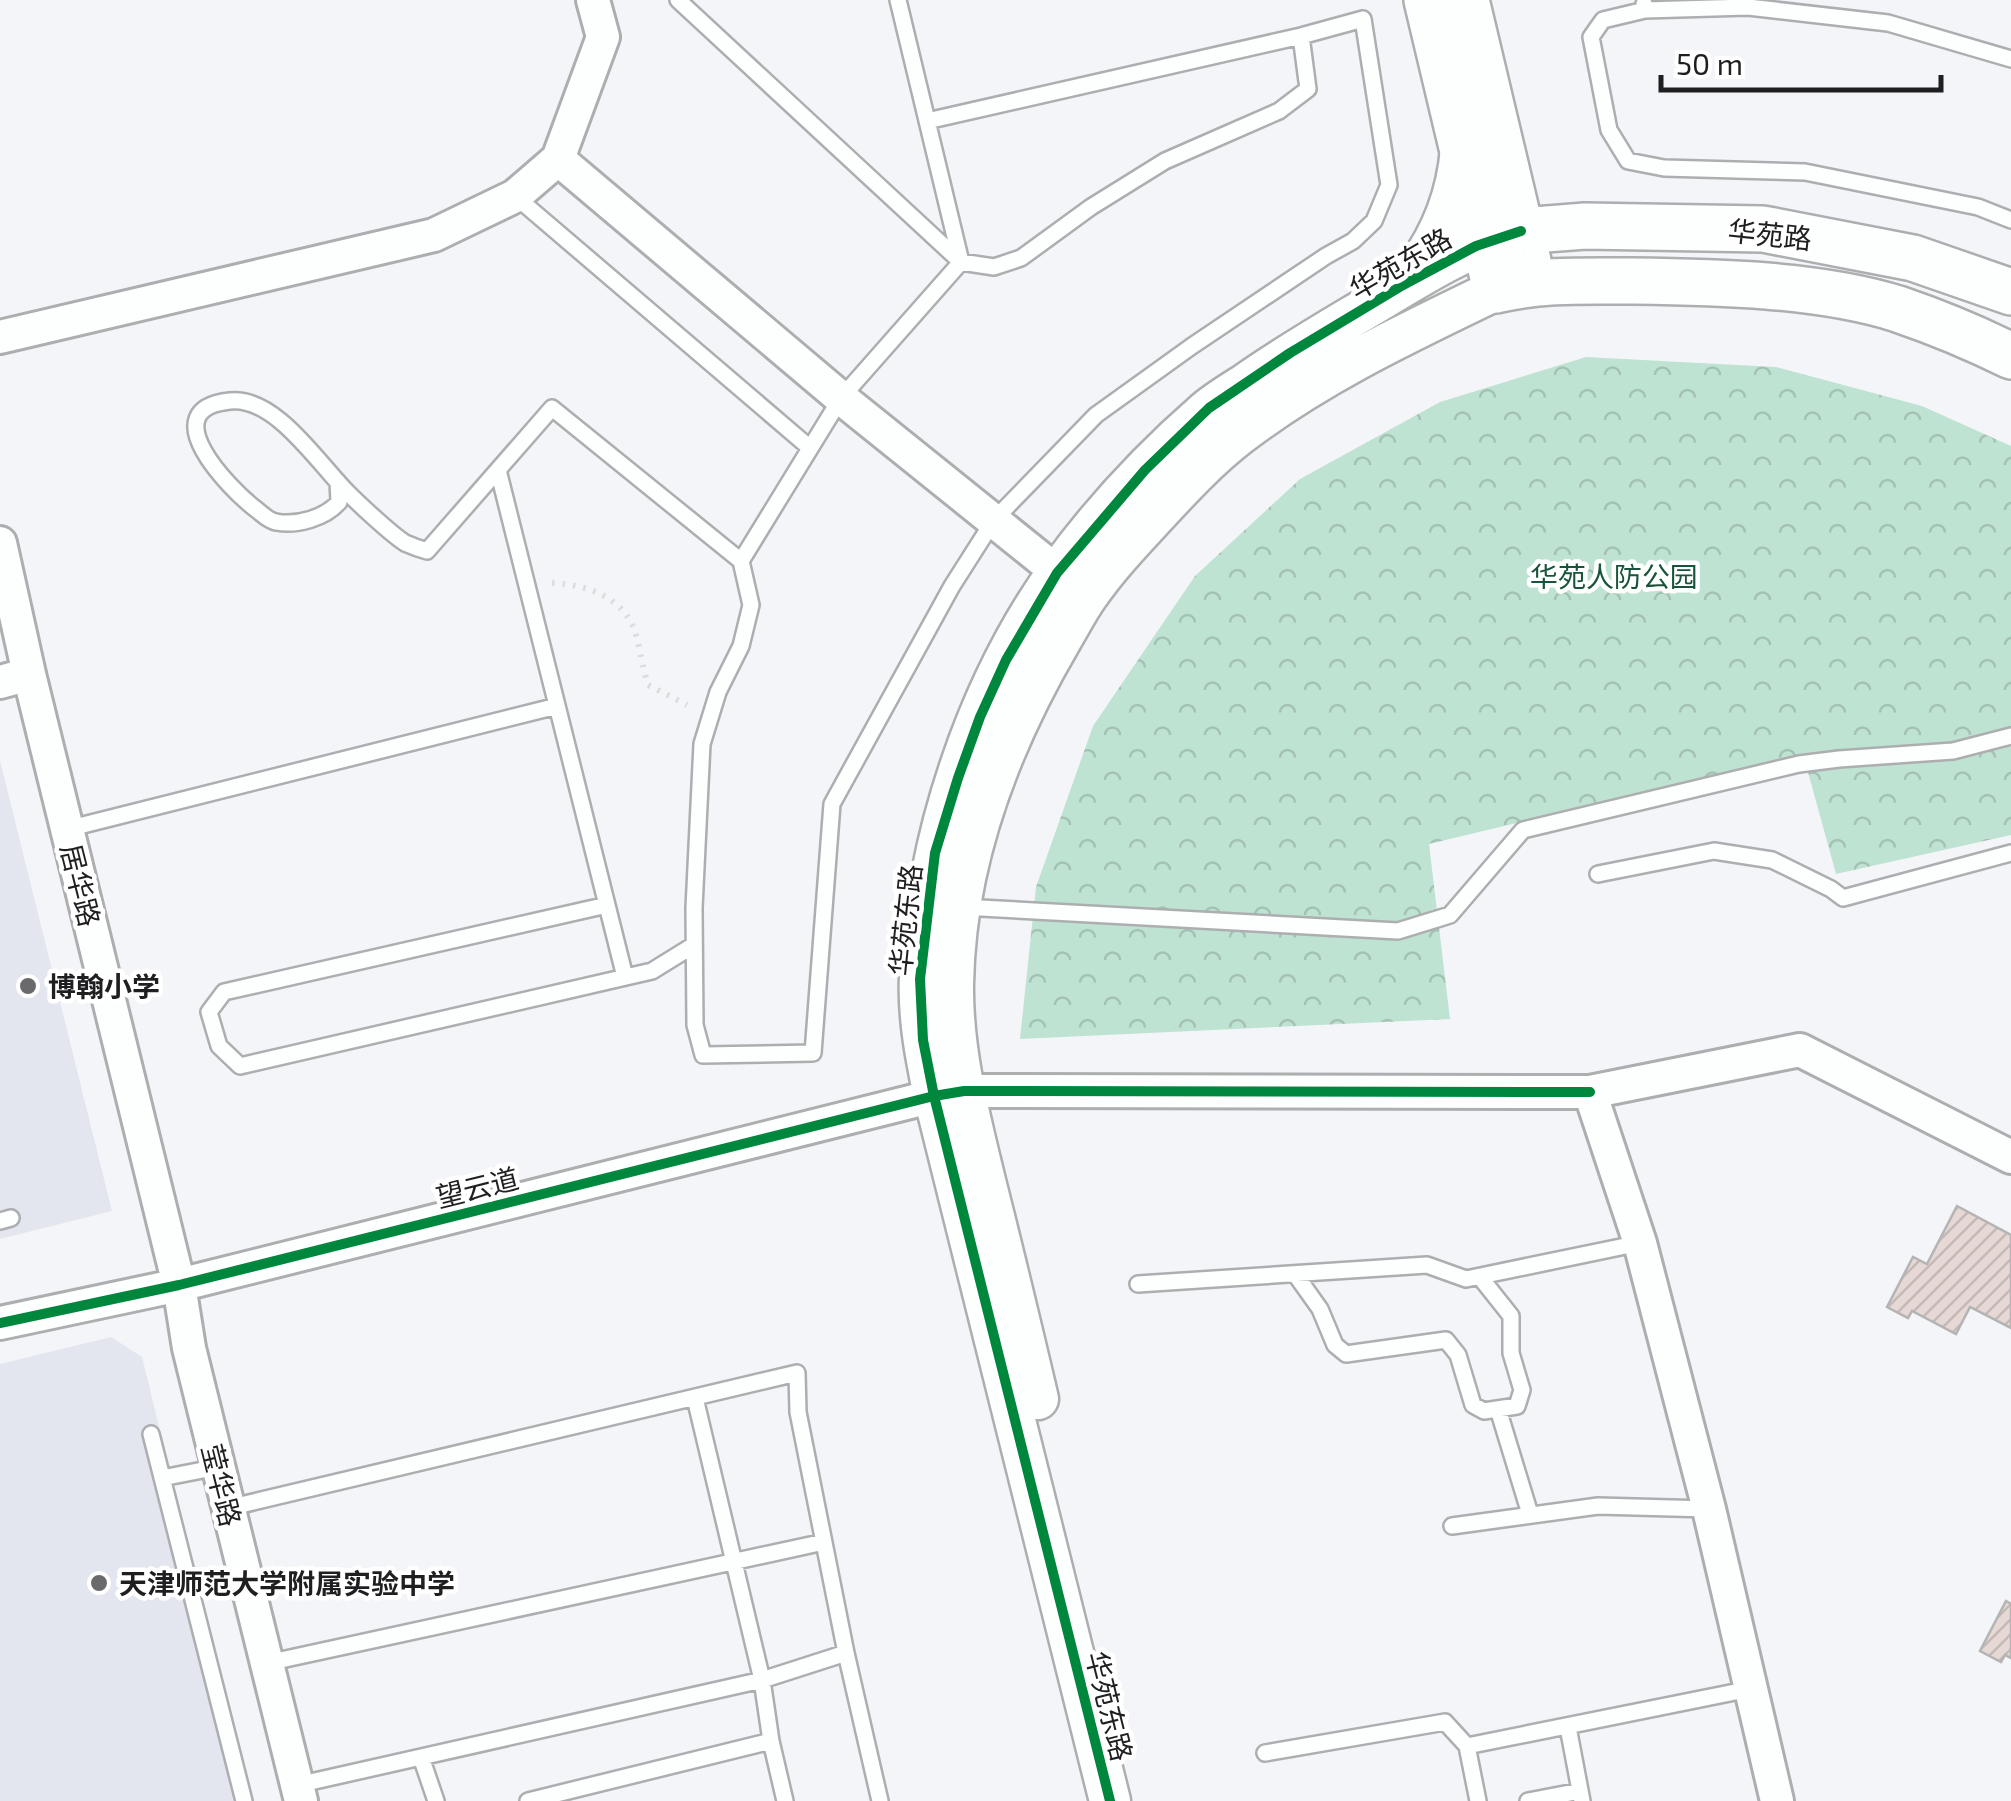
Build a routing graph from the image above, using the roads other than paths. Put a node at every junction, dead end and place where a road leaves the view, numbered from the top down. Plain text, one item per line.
1 (593, 0) edge
2 (678, 0) edge
3 (898, 0) edge
4 (1358, 0) edge
5 (1427, 0) edge
6 (1466, 0) edge
7 (1644, 5) edge
8 (1362, 19) junction
9 (1301, 36) junction
10 (2011, 59) edge
11 (927, 121) junction
12 (1479, 138) junction
13 (558, 159) junction
14 (515, 196) junction
15 (2011, 220) edge
16 (1491, 236) junction
17 (961, 262) junction
18 (1403, 285) junction
19 (1514, 286) junction
20 (2011, 292) edge
21 (1418, 328) junction
22 (0, 337) edge
23 (2011, 356) edge
24 (842, 398) junction
25 (810, 448) junction
26 (498, 470) junction
27 (338, 482) junction
28 (994, 520) junction
29 (0, 543) edge
30 (741, 561) junction
31 (1072, 584) junction
32 (15, 678) edge
33 (557, 706) junction
34 (2011, 736) edge
35 (67, 829) junction
36 (2011, 853) edge
37 (1598, 874) dead end
38 (607, 905) junction
39 (944, 905) junction
40 (694, 945) junction
41 (626, 977) junction
42 (1590, 1092) junction
43 (949, 1094) junction
44 (2011, 1157) edge
45 (1640, 1244) junction
46 (1295, 1274) junction
47 (1480, 1277) junction
48 (1138, 1284) dead end
49 (179, 1285) junction
50 (0, 1323) edge
51 (695, 1398) junction
52 (1498, 1409) junction
53 (151, 1434) dead end
54 (218, 1467) junction
55 (162, 1478) junction
56 (228, 1508) junction
57 (1708, 1509) junction
58 (1530, 1514) junction
59 (1452, 1526) dead end
60 (824, 1542) junction
61 (735, 1561) junction
62 (846, 1653) junction
63 (266, 1663) junction
64 (762, 1680) junction
65 (1750, 1689) junction
66 (1568, 1726) junction
67 (772, 1741) junction
68 (1467, 1746) junction
69 (1265, 1753) dead end
70 (422, 1758) junction
71 (299, 1793) edge
72 (1581, 1796) edge
73 (244, 1801) edge
74 (436, 1801) edge
75 (528, 1801) edge
76 (785, 1801) edge
77 (880, 1801) edge
78 (1110, 1801) edge
79 (1136, 1801) edge
80 (1478, 1801) edge
81 (1528, 1801) edge
82 (1777, 1801) edge

1 - 13 street
2 - 17 lane
3 - 11 lane
4 - 8 lane
5 - 12 main road
6 - 12 main road
7 - 10 lane
7 - 15 lane
8 - 9 lane
8 - 28 lane
9 - 11 lane
9 - 17 lane
11 - 17 lane
12 - 16 main road
12 - 18 street
13 - 14 street
13 - 24 street
14 - 22 street
14 - 25 lane
16 - 18 street, 华苑东路
16 - 19 main road
16 - 20 main road, 华苑路
16 - 21 street
17 - 24 lane
18 - 31 street, 华苑东路
19 - 21 street, 华苑东路
19 - 23 main road, 华苑路
21 - 31 street, 华苑东路
24 - 25 lane
24 - 28 street
25 - 30 lane
26 - 27 lane
26 - 30 lane
26 - 33 lane
27 - 27 lane
28 - 31 street
28 - 40 lane
29 - 32 street, 居华路
30 - 40 lane
31 - 39 street, 华苑东路
32 - 35 street, 居华路
33 - 35 lane
33 - 38 lane
34 - 39 lane
35 - 49 street, 居华路
36 - 37 lane
38 - 41 lane
38 - 41 lane
39 - 43 street, 华苑东路
40 - 41 lane
42 - 43 street, 望云道
42 - 44 street, 望云道
42 - 45 street
43 - 49 street, 望云道
43 - 78 street, 华苑东路
43 - 79 street, 华苑东路
45 - 47 lane
45 - 57 street
46 - 47 lane
46 - 48 lane
46 - 52 lane
47 - 52 lane
49 - 50 street, 望云道
49 - 54 street, 莹华路
51 - 56 lane
51 - 60 lane
51 - 61 lane
52 - 58 lane
53 - 55 lane
54 - 55 lane
54 - 56 street, 莹华路
55 - 73 lane
56 - 63 street, 莹华路
57 - 58 lane
57 - 65 street
58 - 59 lane
60 - 61 lane
60 - 62 lane
61 - 63 lane
61 - 64 lane
62 - 64 lane
62 - 77 lane
63 - 71 street, 莹华路
64 - 67 lane
64 - 70 lane
65 - 66 lane
65 - 82 street
66 - 68 lane
66 - 72 lane
67 - 75 lane
67 - 76 lane
68 - 69 lane
68 - 80 lane
70 - 71 lane
70 - 74 lane
72 - 81 lane

